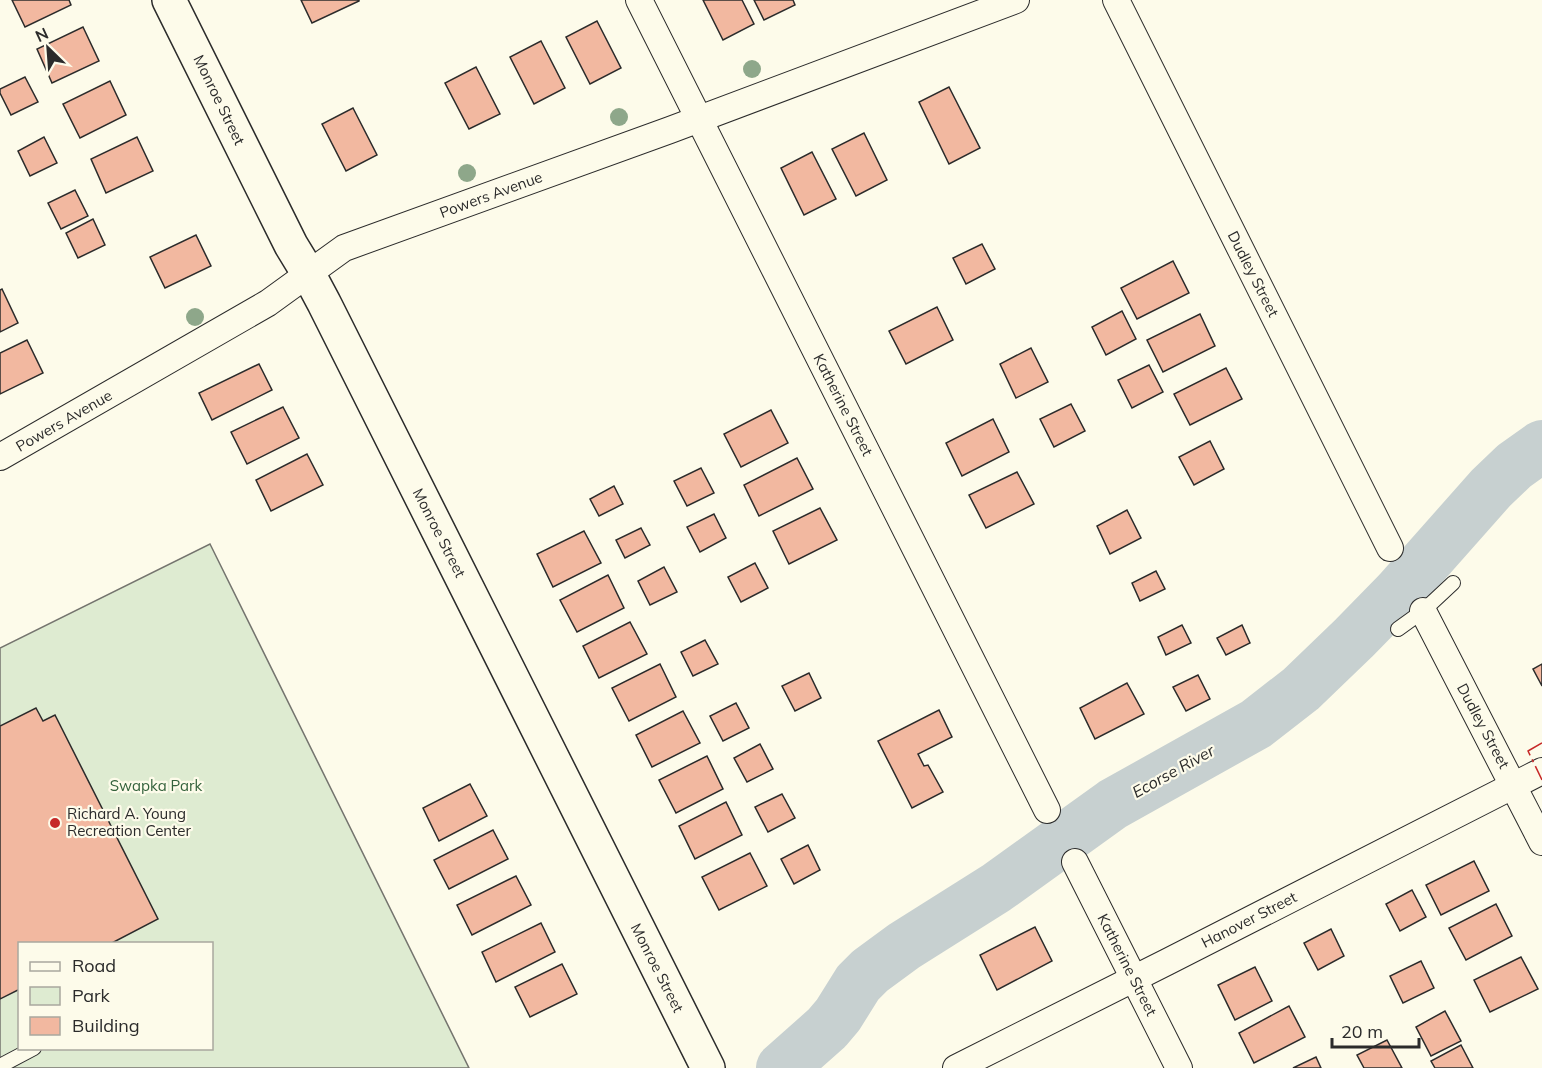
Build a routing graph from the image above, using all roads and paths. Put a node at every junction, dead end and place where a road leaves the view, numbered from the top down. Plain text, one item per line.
1 (168, 0) edge
2 (639, 0) edge
3 (1016, 0) edge
4 (1116, 0) edge
5 (699, 119) junction
6 (308, 273) junction
7 (0, 457) edge
8 (1390, 548) dead end
9 (1453, 583) dead end
10 (1423, 611) junction
11 (1398, 629) dead end
12 (1542, 771) edge
13 (1513, 784) junction
14 (1047, 810) dead end
15 (1542, 842) edge
16 (1075, 862) dead end
17 (1134, 979) junction
18 (30, 1050) edge
19 (0, 1066) edge
20 (707, 1068) edge
21 (956, 1068) edge
22 (1179, 1068) edge

1 - 6 street, Monroe Street
2 - 5 street, Katherine Street
3 - 5 street, Powers Avenue
4 - 8 street, Dudley Street
5 - 6 street, Powers Avenue
5 - 14 street, Katherine Street
6 - 7 street, Powers Avenue
6 - 20 street, Monroe Street
9 - 10 lane
10 - 11 lane
10 - 13 street, Dudley Street
12 - 13 street, Hanover Street
13 - 15 street, Dudley Street
13 - 17 street, Hanover Street
16 - 17 street, Katherine Street
17 - 21 street, Hanover Street
17 - 22 street, Katherine Street
18 - 19 lane

